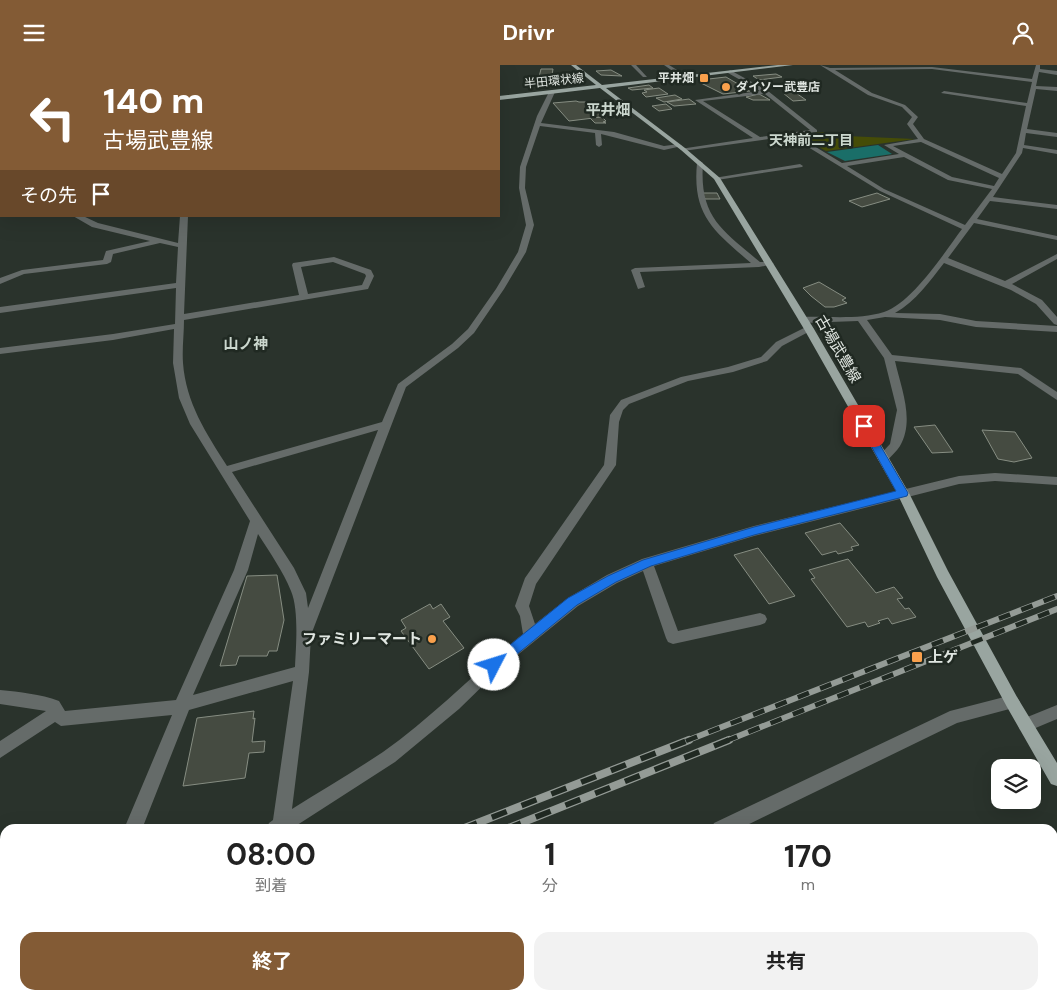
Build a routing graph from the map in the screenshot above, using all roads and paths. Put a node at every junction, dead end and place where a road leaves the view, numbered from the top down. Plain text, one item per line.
1 (573, 65) edge
2 (633, 65) edge
3 (666, 65) edge
4 (758, 65) edge
5 (792, 65) edge
6 (822, 65) edge
7 (1038, 68) edge
8 (830, 69) junction
9 (730, 72) junction
10 (679, 73) junction
11 (1057, 73) edge
12 (645, 77) junction
13 (1035, 84) junction
14 (598, 85) junction
15 (1057, 89) edge
16 (552, 92) junction
17 (766, 92) junction
18 (500, 93) edge
19 (944, 93) dead end
20 (500, 98) edge
21 (1029, 105) junction
22 (538, 124) junction
23 (598, 131) junction
24 (1025, 131) junction
25 (790, 134) junction
26 (1057, 135) edge
27 (758, 139) junction
28 (922, 140) junction
29 (599, 145) dead end
30 (1021, 146) junction
31 (681, 148) junction
32 (1057, 152) edge
33 (905, 155) junction
34 (700, 163) junction
35 (840, 165) junction
36 (800, 166) dead end
37 (1003, 177) junction
38 (717, 178) junction
39 (996, 188) junction
40 (988, 199) junction
41 (1057, 207) edge
42 (79, 217) edge
43 (184, 217) edge
44 (972, 220) junction
45 (966, 228) junction
46 (1057, 238) edge
47 (162, 240) junction
48 (182, 246) junction
49 (1057, 256) edge
50 (942, 259) junction
51 (764, 265) junction
52 (0, 281) edge
53 (1006, 284) junction
54 (181, 285) junction
55 (641, 287) dead end
56 (304, 297) junction
57 (0, 310) edge
58 (886, 315) junction
59 (861, 318) junction
60 (178, 322) junction
61 (1057, 322) edge
62 (806, 324) junction
63 (1057, 329) edge
64 (0, 351) edge
65 (889, 358) junction
66 (1057, 397) edge
67 (386, 424) junction
68 (883, 459) junction
69 (226, 471) junction
70 (1057, 481) edge
71 (903, 493) junction
72 (256, 522) junction
73 (647, 563) junction
74 (760, 619) dead end
75 (530, 635) junction
76 (304, 636) junction
77 (302, 672) junction
78 (0, 697) edge
79 (1012, 702) junction
80 (183, 704) junction
81 (57, 712) junction
82 (1057, 712) edge
83 (1026, 725) junction
84 (0, 750) edge
85 (1057, 778) edge
86 (135, 824) edge
87 (278, 824) edge
88 (283, 824) edge
89 (730, 824) edge

1 - 14 main road, 古場武豊線
2 - 12 street
3 - 10 street
4 - 10 main road, 半田環状線
5 - 9 main road, 半田環状線
6 - 8 street
7 - 11 street
7 - 13 street
8 - 13 street
8 - 28 street
9 - 14 main road, 半田環状線
9 - 17 street
10 - 12 main road, 半田環状線
12 - 14 main road, 半田環状線
13 - 15 street
13 - 21 street
14 - 16 main road, 半田環状線
14 - 18 main road, 半田環状線
14 - 31 main road, 古場武豊線
16 - 20 main road, 半田環状線
16 - 22 street
17 - 25 street
17 - 27 street
19 - 21 street
21 - 24 street
22 - 23 street
22 - 67 street
23 - 29 street
23 - 31 street
24 - 26 street
24 - 30 street
25 - 27 street
25 - 35 street
27 - 31 street
28 - 33 street
28 - 37 street
30 - 32 street
30 - 37 street
31 - 34 main road, 古場武豊線
33 - 35 street
33 - 39 street
34 - 38 main road, 古場武豊線
34 - 51 street
35 - 45 street
36 - 38 street
37 - 39 street
38 - 51 main road, 古場武豊線
39 - 40 street
40 - 41 street
40 - 44 street
42 - 47 street
43 - 48 street
44 - 45 street
44 - 46 street
45 - 50 street
47 - 48 street
47 - 52 street
48 - 54 street
49 - 53 street
50 - 53 street
50 - 58 street
51 - 55 street
51 - 62 main road, 古場武豊線
53 - 61 street
54 - 57 street
54 - 60 street
56 - 56 street
56 - 60 street
58 - 59 street
58 - 63 street
59 - 62 street
59 - 65 street
60 - 64 street
60 - 69 street
62 - 68 main road, 古場武豊線
62 - 75 street
65 - 66 street
65 - 68 street
67 - 69 street
67 - 76 street
68 - 71 main road, 古場武豊線
69 - 72 street
70 - 71 street
71 - 73 street
71 - 79 main road, 古場武豊線
72 - 76 street
72 - 80 street
73 - 74 street
73 - 75 street
75 - 88 street
76 - 77 street
77 - 80 street
77 - 87 street
78 - 81 street
79 - 83 main road, 古場武豊線
79 - 89 street
80 - 81 street
80 - 86 street
81 - 84 street
82 - 83 street
83 - 85 main road, 古場武豊線

